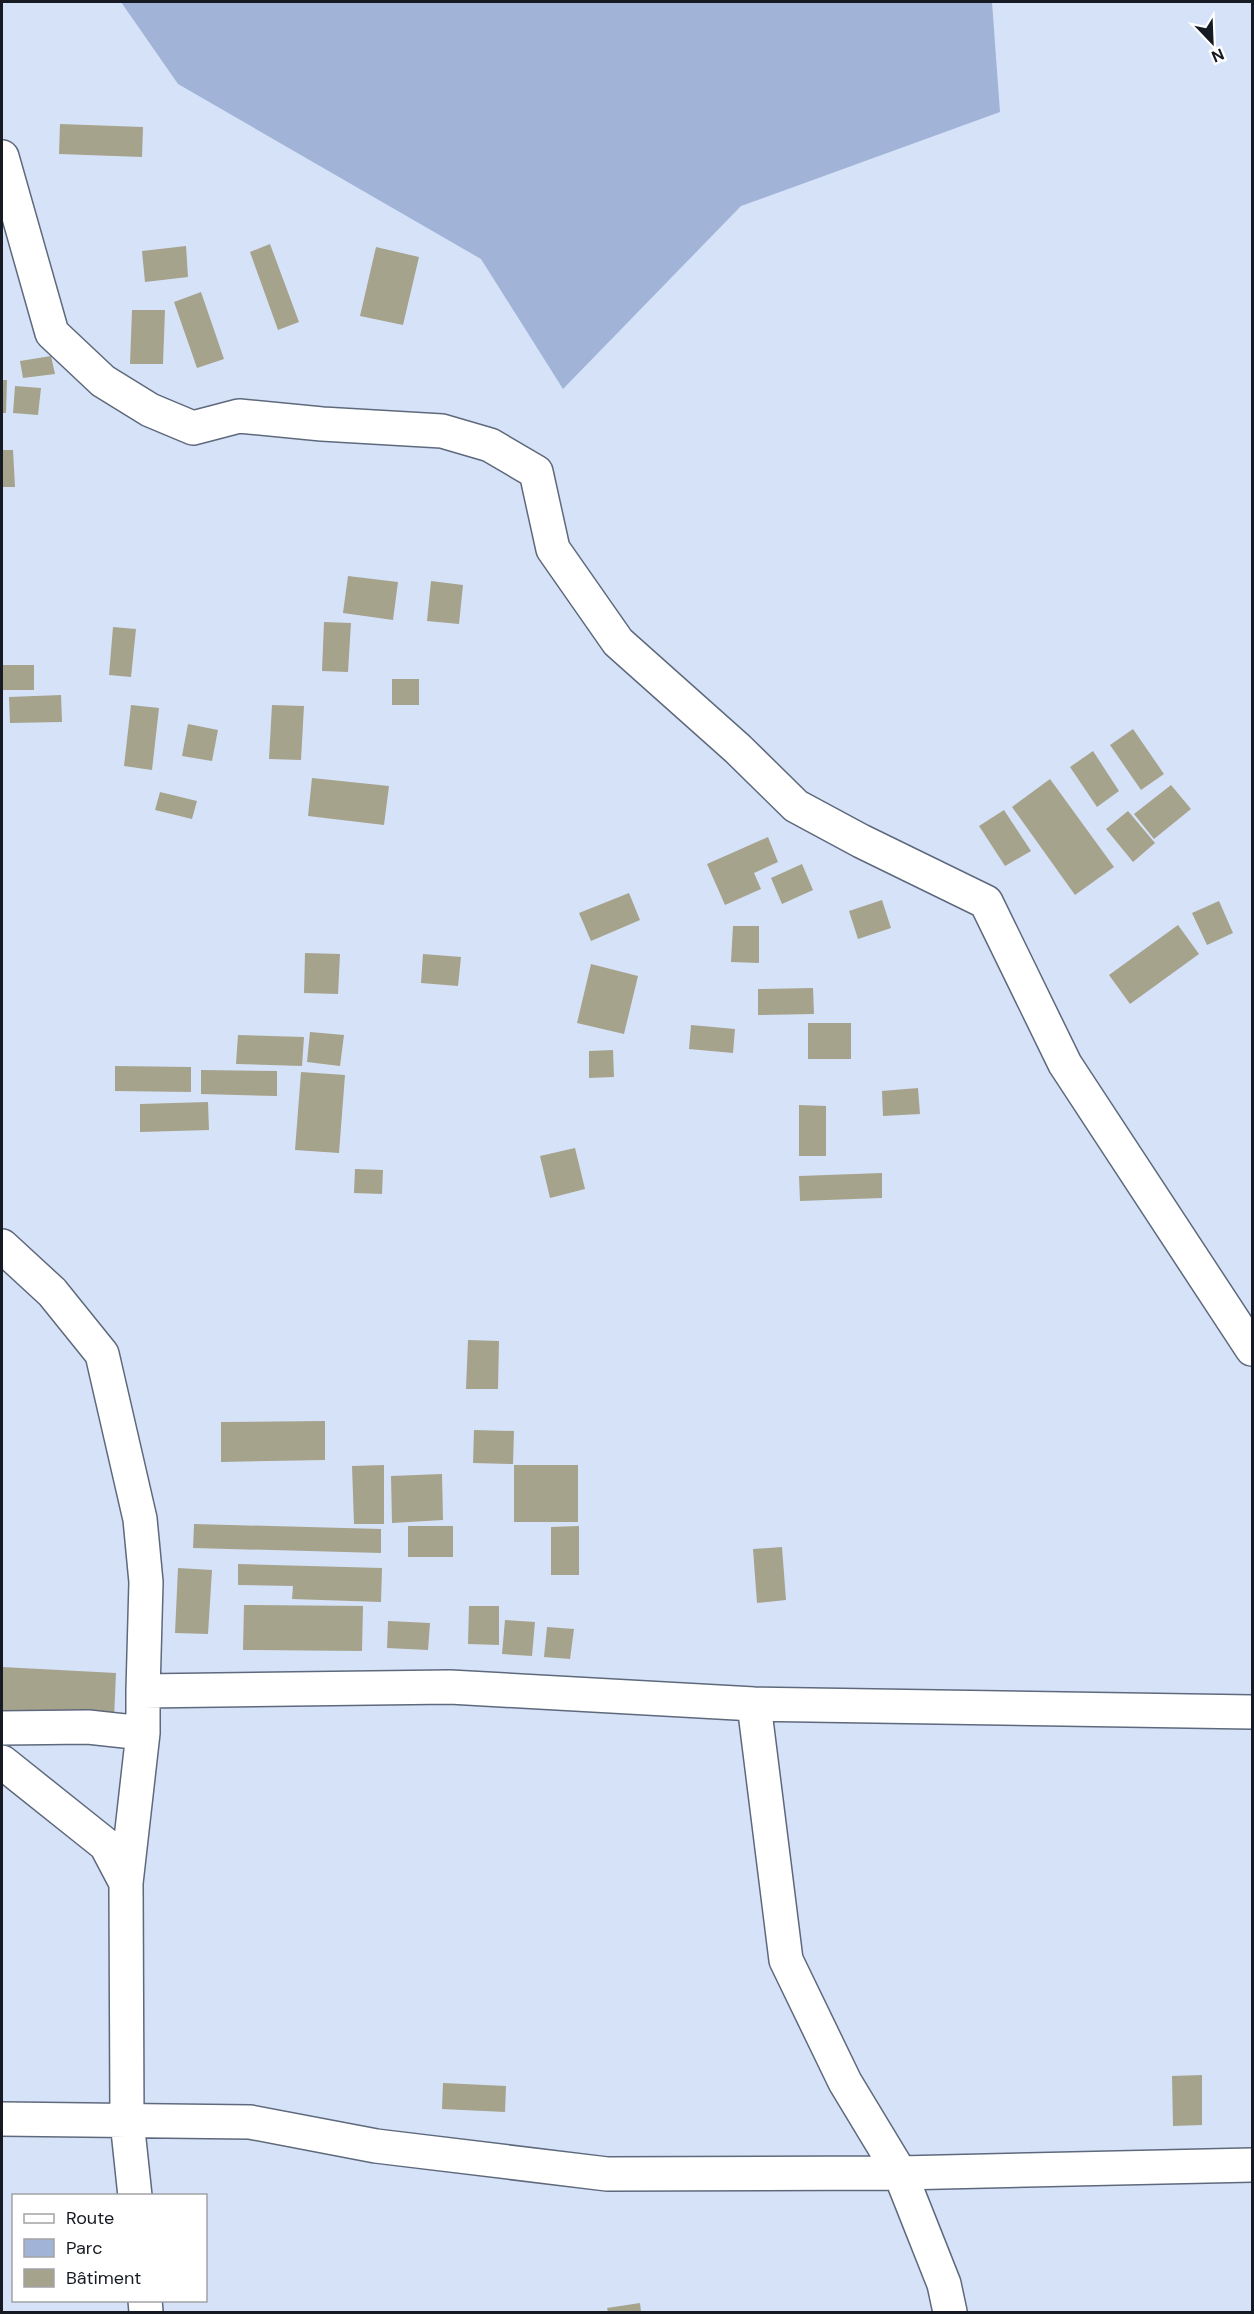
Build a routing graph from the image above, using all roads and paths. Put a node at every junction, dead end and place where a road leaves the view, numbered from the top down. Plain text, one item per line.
1 (2, 157) edge
2 (2, 1246) edge
3 (1252, 1349) edge
4 (143, 1691) junction
5 (754, 1704) junction
6 (1252, 1712) edge
7 (2, 1728) edge
8 (143, 1733) junction
9 (2, 1762) edge
10 (126, 1883) junction
11 (2, 2119) edge
12 (127, 2121) junction
13 (1252, 2165) edge
14 (900, 2173) junction
15 (135, 2194) edge
16 (950, 2313) edge

1 - 3 street
2 - 4 street
4 - 5 street
4 - 8 street
5 - 6 street
5 - 14 street
7 - 8 street
8 - 10 street
9 - 10 street
10 - 12 street
11 - 12 street
12 - 14 street
12 - 15 street
13 - 14 street
14 - 16 street

